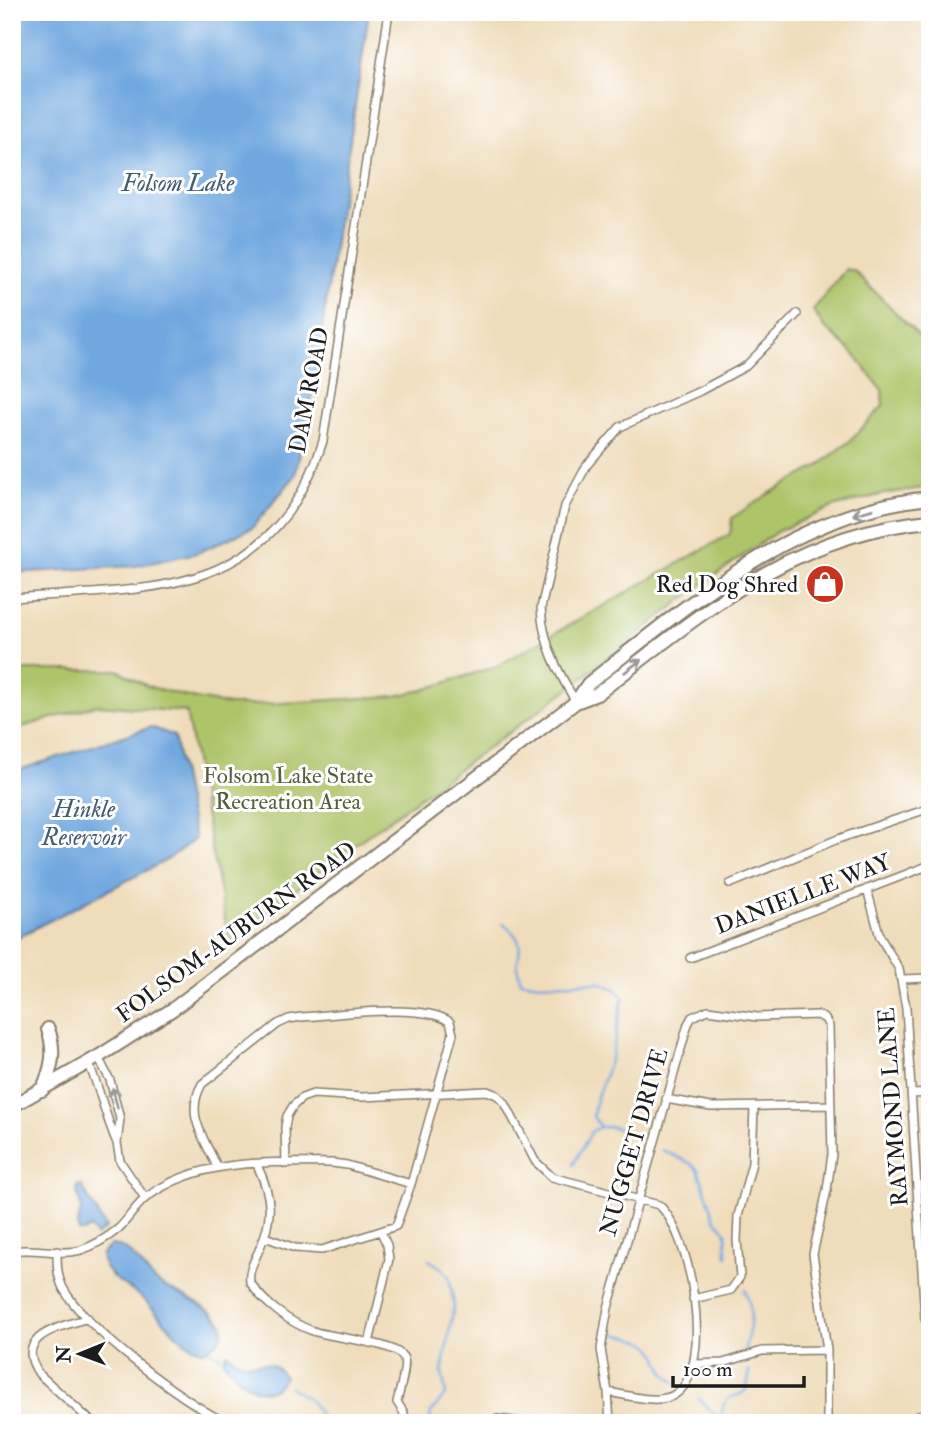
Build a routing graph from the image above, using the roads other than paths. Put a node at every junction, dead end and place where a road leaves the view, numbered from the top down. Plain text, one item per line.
1 (389, 12) edge
2 (797, 314) dead end
3 (930, 498) edge
4 (930, 521) edge
5 (12, 598) edge
6 (576, 702) junction
7 (930, 808) edge
8 (930, 865) edge
9 (730, 884) dead end
10 (867, 889) junction
11 (690, 958) dead end
12 (930, 978) edge
13 (902, 979) junction
14 (48, 1029) dead end
15 (93, 1060) junction
16 (42, 1090) junction
17 (434, 1093) junction
18 (930, 1093) edge
19 (912, 1094) junction
20 (666, 1100) junction
21 (830, 1105) junction
22 (12, 1106) edge
23 (754, 1107) junction
24 (117, 1143) junction
25 (286, 1164) junction
26 (257, 1165) junction
27 (217, 1167) junction
28 (411, 1184) junction
29 (145, 1198) junction
30 (637, 1198) junction
31 (381, 1232) junction
32 (265, 1237) junction
33 (12, 1251) edge
34 (57, 1251) junction
35 (694, 1298) junction
36 (88, 1318) junction
37 (930, 1328) edge
38 (369, 1343) junction
39 (827, 1350) junction
40 (695, 1364) junction
41 (608, 1392) junction
42 (930, 1413) edge
43 (912, 1421) edge
44 (93, 1423) edge
45 (226, 1423) edge
46 (403, 1423) edge
47 (477, 1423) edge
48 (530, 1423) edge
49 (610, 1423) edge
50 (827, 1423) edge

1 - 5 street, DAM ROAD
2 - 6 street
3 -> 6 main road, FOLSOM-AUBURN ROAD
6 -> 4 main road, FOLSOM-AUBURN ROAD
6 - 15 main road, FOLSOM-AUBURN ROAD
7 - 9 street
8 - 10 street, DANIELLE WAY
10 - 11 street, DANIELLE WAY
10 - 13 street, RAYMOND LANE
12 - 13 street
13 - 19 street, RAYMOND LANE
14 - 16 main road
15 - 16 main road, FOLSOM-AUBURN ROAD
15 - 24 street
24 -> 15 street
16 - 22 main road, FOLSOM-AUBURN ROAD
17 - 25 street
17 - 27 street
17 - 28 street
17 - 30 street
18 - 19 street
19 - 37 street, RAYMOND LANE
20 - 21 street, NUGGET DRIVE
20 - 23 street
20 - 30 street, NUGGET DRIVE
21 - 23 street
21 - 39 street
23 - 35 street
24 - 29 street
25 - 26 street
25 - 28 street
26 - 27 street
26 - 32 street
27 - 29 street
28 - 31 street
29 - 34 street
30 - 35 street
30 - 41 street, NUGGET DRIVE
31 - 32 street
31 - 38 street
32 - 38 street
33 - 34 street
34 - 36 street
35 - 40 street
36 - 44 street
36 - 45 street
38 - 46 street
39 - 40 street
39 - 50 street
40 - 41 street
41 - 49 street, NUGGET DRIVE
42 - 43 street
47 - 48 street

